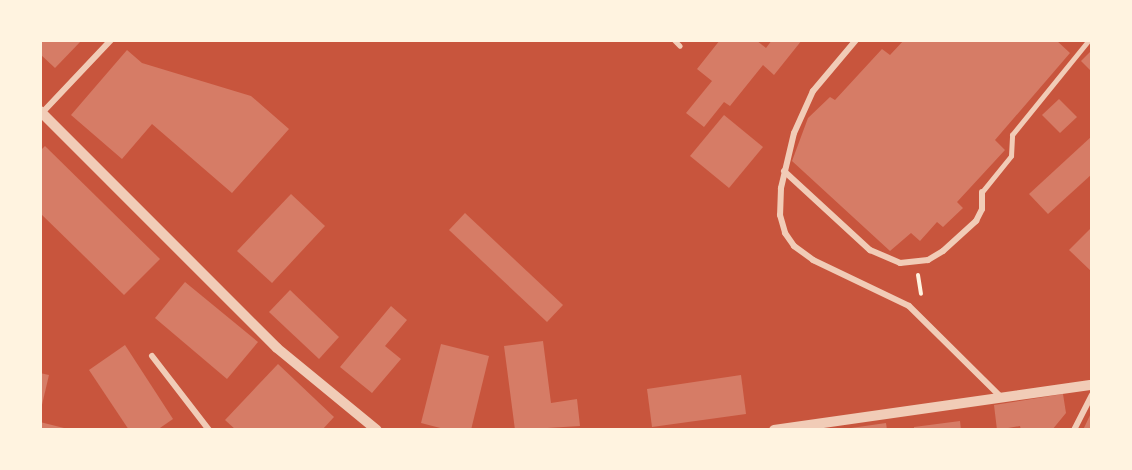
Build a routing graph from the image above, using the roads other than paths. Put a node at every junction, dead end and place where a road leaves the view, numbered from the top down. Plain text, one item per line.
1 (111, 40) edge
2 (674, 40) edge
3 (856, 40) edge
4 (1089, 40) edge
5 (680, 46) dead end
6 (41, 113) edge
7 (784, 171) junction
8 (982, 192) joint
9 (152, 356) dead end
10 (1092, 385) edge
11 (1092, 395) edge
12 (1003, 399) junction
13 (209, 429) edge
14 (373, 429) edge
15 (774, 429) edge
16 (1074, 429) edge

1 - 6 street
2 - 5 street
3 - 7 street
4 - 8 lane
6 - 14 street
7 - 8 street
7 - 12 street
9 - 13 street
10 - 12 street
11 - 16 street
12 - 15 street

